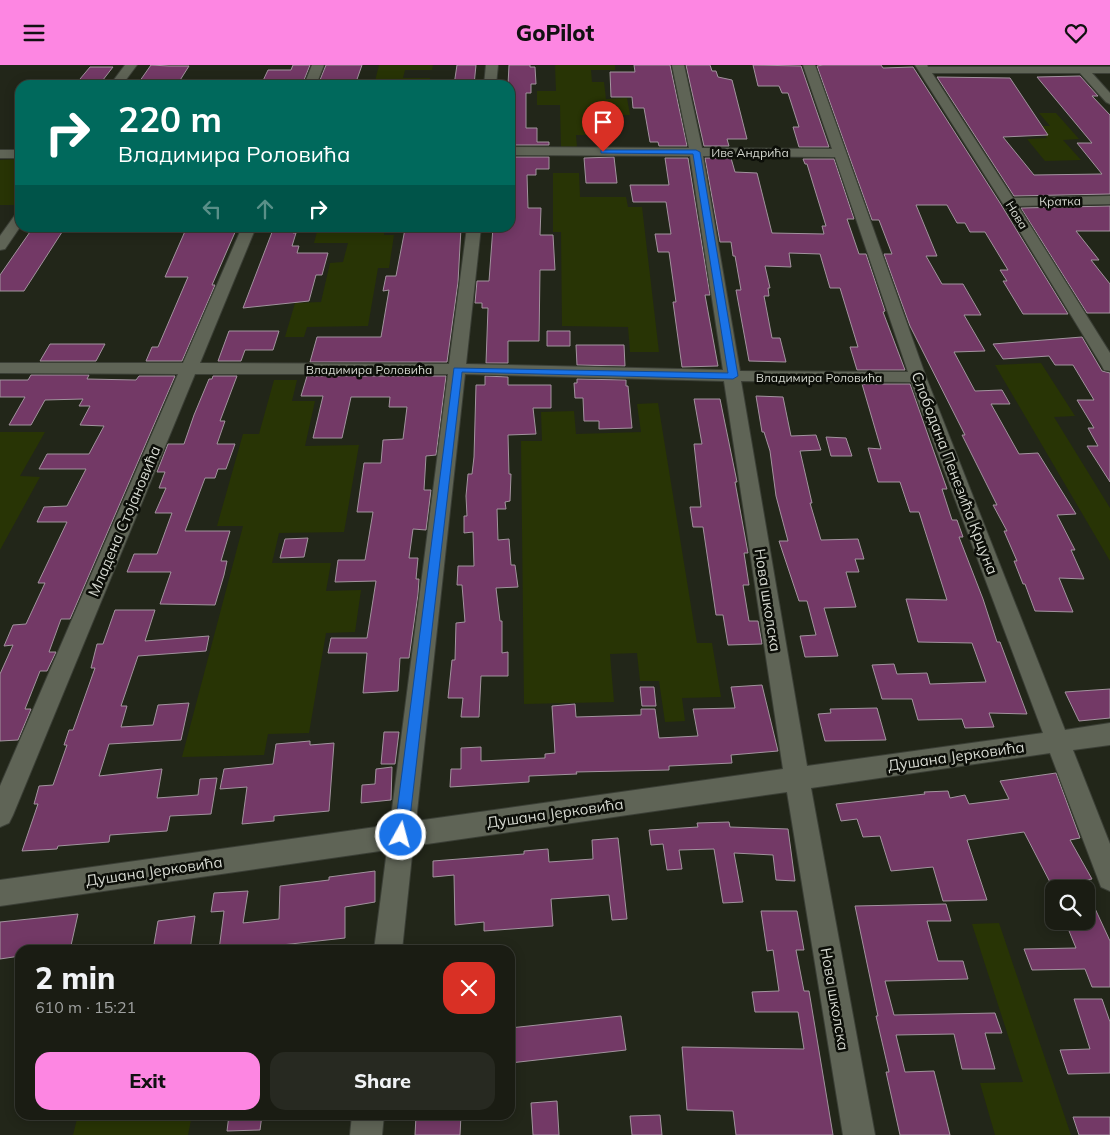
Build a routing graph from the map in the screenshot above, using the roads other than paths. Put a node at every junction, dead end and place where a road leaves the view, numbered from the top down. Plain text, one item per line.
1 (131, 65) edge
2 (318, 65) edge
3 (492, 65) edge
4 (678, 65) edge
5 (809, 65) edge
6 (923, 67) edge
7 (1083, 70) junction
8 (1110, 70) edge
9 (120, 80) edge
10 (312, 80) edge
11 (490, 80) edge
12 (1110, 100) edge
13 (515, 151) edge
14 (696, 152) junction
15 (840, 153) junction
16 (0, 154) edge
17 (15, 154) edge
18 (1110, 201) edge
19 (1009, 202) junction
20 (15, 225) edge
21 (247, 232) edge
22 (473, 232) edge
23 (0, 246) edge
24 (1110, 366) edge
25 (0, 368) edge
26 (189, 369) junction
27 (458, 369) junction
28 (733, 376) junction
29 (918, 377) junction
30 (1110, 734) edge
31 (1058, 741) junction
32 (797, 779) junction
33 (0, 815) edge
34 (401, 835) junction
35 (1110, 878) edge
36 (0, 893) edge
37 (389, 945) edge
38 (368, 1120) edge
39 (366, 1135) edge
40 (859, 1135) edge

1 - 9 street
2 - 10 street
3 - 11 street
4 - 14 street, Нова школска
5 - 15 street, Слободана Пенезића Крцуна
6 - 7 street
6 - 19 street, Нова
7 - 8 street
7 - 12 street
13 - 14 street, Иве Андрића
14 - 15 street, Иве Андрића
14 - 28 street, Нова школска
15 - 29 street, Слободана Пенезића Крцуна
16 - 17 street
18 - 19 street, Кратка
19 - 24 street, Нова
20 - 23 street
21 - 26 street, Младена Стојановића
22 - 27 street
25 - 26 street, Владимира Роловића
26 - 27 street, Владимира Роловића
26 - 33 street, Младена Стојановића
27 - 28 street, Владимира Роловића
27 - 34 street
28 - 29 street, Владимира Роловића
28 - 32 street, Нова школска
29 - 31 street, Слободана Пенезића Крцуна
30 - 31 street, Душана Јерковића
31 - 32 street, Душана Јерковића
31 - 35 street, Слободана Пенезића Крцуна
32 - 34 street, Душана Јерковића
32 - 40 street, Нова школска
34 - 36 street, Душана Јерковића
34 - 37 street
38 - 39 street

